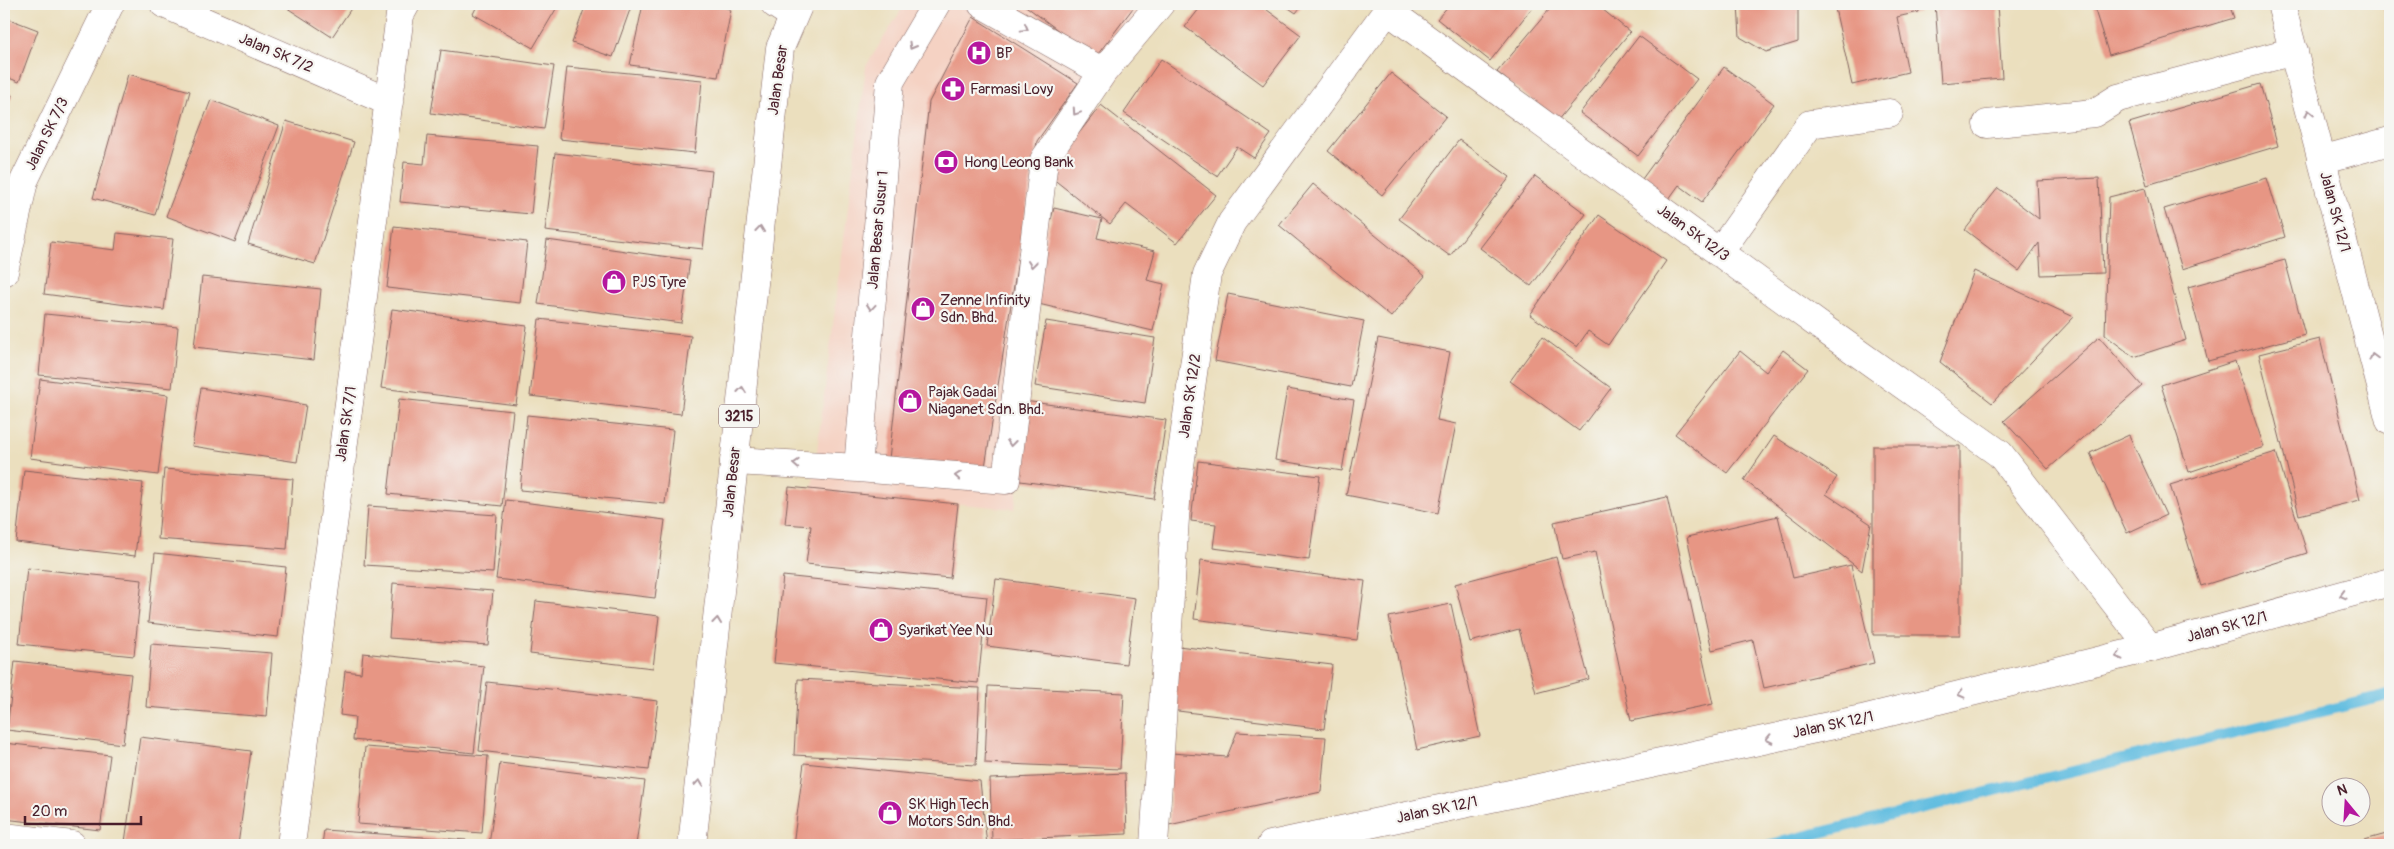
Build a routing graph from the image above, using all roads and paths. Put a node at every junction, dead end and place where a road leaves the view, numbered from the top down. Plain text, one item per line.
1 (110, 4) edge
2 (164, 4) edge
3 (406, 4) edge
4 (936, 4) edge
5 (982, 4) edge
6 (1160, 4) edge
7 (2281, 4) edge
8 (1390, 7) edge
9 (789, 8) edge
10 (2294, 50) junction
11 (1103, 72) junction
12 (389, 102) junction
13 (1889, 113) dead end
14 (1987, 124) dead end
15 (2390, 141) edge
16 (2321, 160) junction
17 (1719, 253) junction
18 (4, 272) edge
19 (2390, 420) edge
20 (734, 461) junction
21 (858, 468) junction
22 (2390, 582) edge
23 (2150, 648) junction
24 (4, 837) edge
25 (695, 841) edge
26 (72, 845) edge
27 (291, 845) edge
28 (1154, 845) edge
29 (1272, 845) edge

1 - 18 street, Jalan SK 7/3
2 - 12 street, Jalan SK 7/2
3 - 12 street, Jalan SK 7/1
4 -> 21 street, Jalan Besar Susur 1
5 -> 11 street
6 - 11 street
7 - 10 street, Jalan SK 12/1
8 - 17 street, Jalan SK 12/3
8 - 28 street, Jalan SK 12/2
20 -> 9 street, Jalan Besar / 3215
10 - 14 street
16 -> 10 street, Jalan SK 12/1
11 -> 21 street
12 - 27 street, Jalan SK 7/1
13 - 17 street
15 - 16 street
19 -> 16 street, Jalan SK 12/1
17 - 23 street, Jalan SK 12/3
21 -> 20 street
25 -> 20 street, Jalan Besar / 3215
22 -> 23 street, Jalan SK 12/1
23 -> 29 street, Jalan SK 12/1
24 - 26 street

